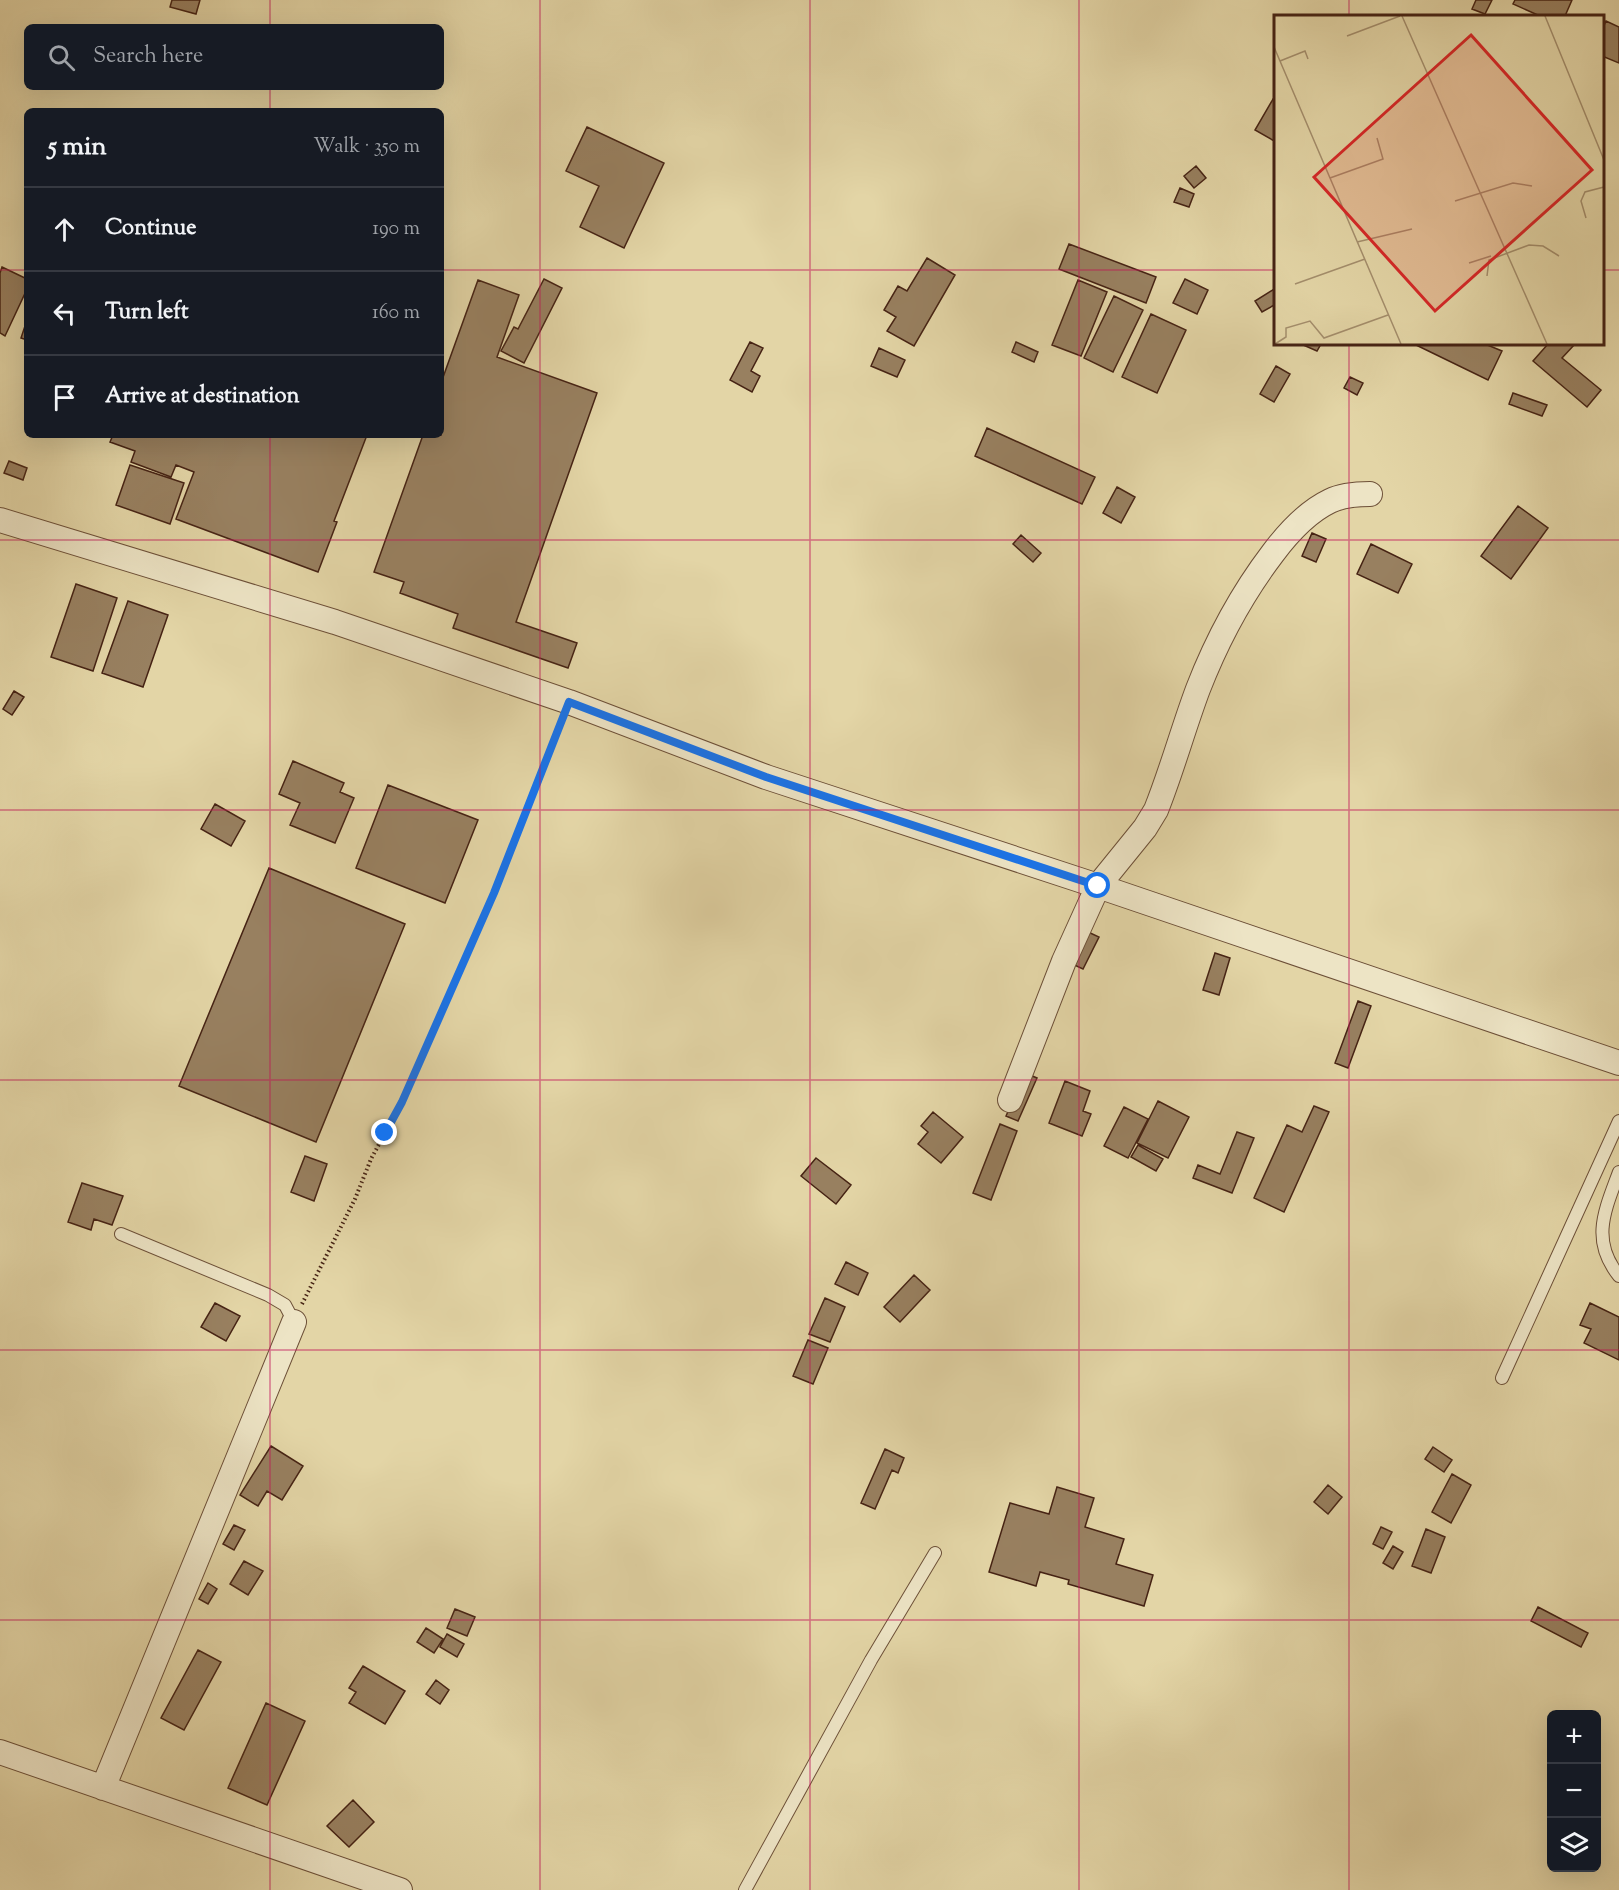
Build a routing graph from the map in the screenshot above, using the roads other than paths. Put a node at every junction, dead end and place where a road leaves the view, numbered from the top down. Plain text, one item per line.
1 (1370, 494) dead end
2 (0, 520) edge
3 (1098, 886) junction
4 (1619, 1064) edge
5 (1010, 1100) dead end
6 (1619, 1121) edge
7 (1619, 1172) edge
8 (121, 1234) dead end
9 (1619, 1276) edge
10 (294, 1322) joint
11 (1502, 1378) dead end
12 (935, 1553) dead end
13 (0, 1752) edge
14 (103, 1788) junction
15 (400, 1890) edge
16 (745, 1890) edge

1 - 3 street
2 - 3 street
3 - 4 street
3 - 5 street
6 - 11 lane
7 - 9 lane
8 - 10 lane
10 - 14 street
12 - 16 lane
13 - 14 street
14 - 15 street

